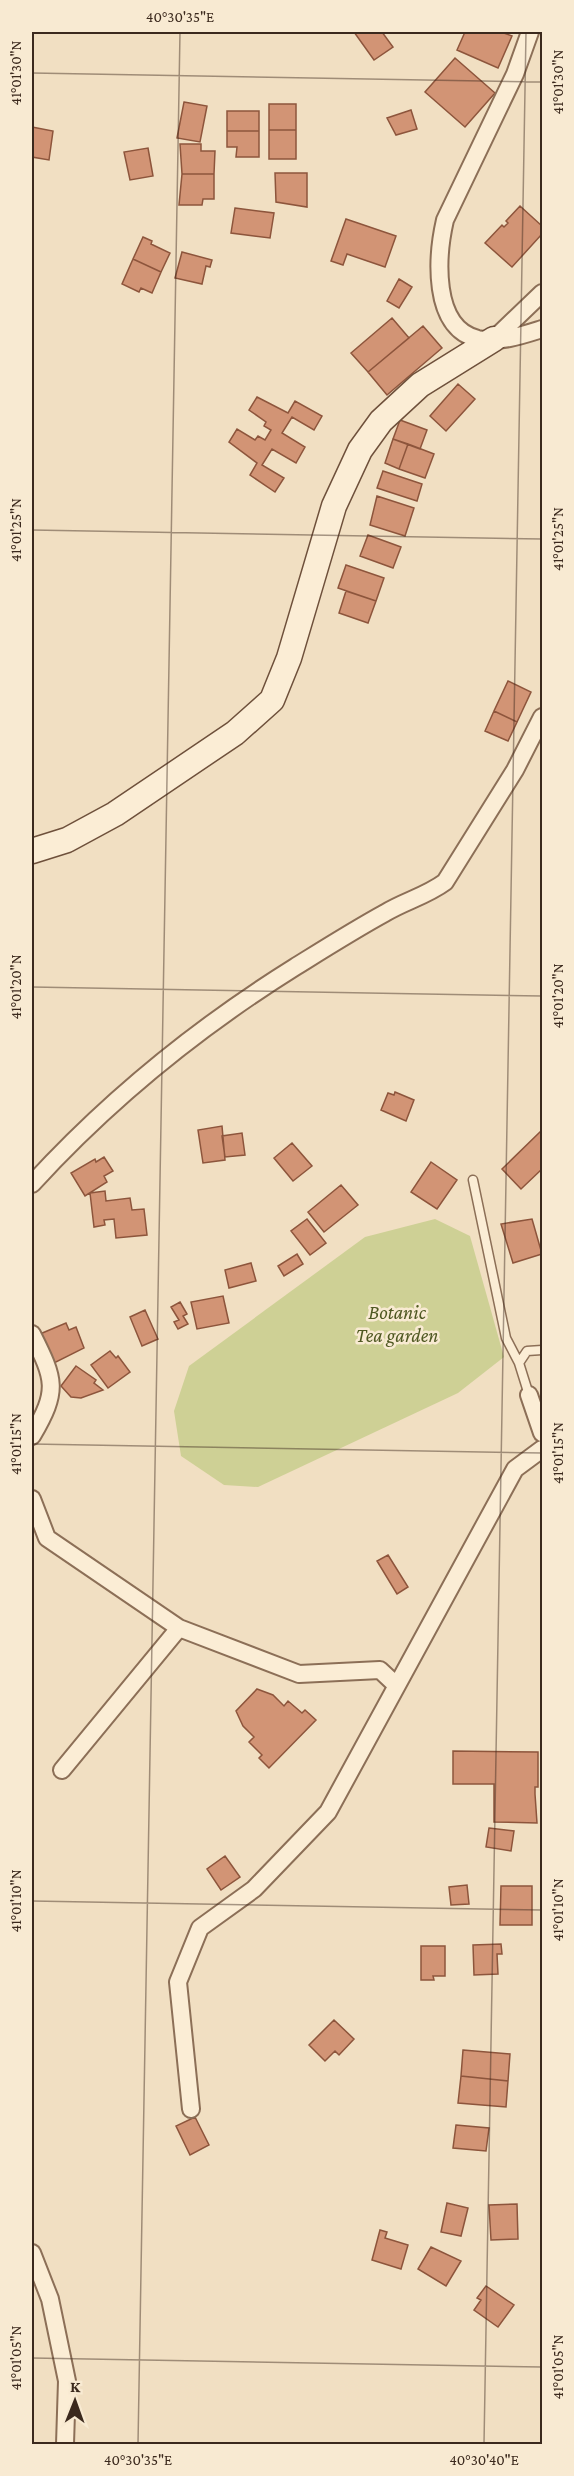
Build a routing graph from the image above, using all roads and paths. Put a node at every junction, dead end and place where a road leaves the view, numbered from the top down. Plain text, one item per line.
1 (530, 32) edge
2 (543, 293) edge
3 (543, 329) edge
4 (494, 339) junction
5 (543, 717) edge
6 (32, 851) edge
7 (473, 1179) dead end
8 (32, 1184) edge
9 (32, 1334) edge
10 (543, 1350) edge
11 (519, 1363) junction
12 (529, 1395) joint
13 (543, 1433) edge
14 (32, 1436) edge
15 (543, 1449) edge
16 (32, 1499) edge
17 (179, 1628) junction
18 (396, 1685) junction
19 (62, 1770) dead end
20 (191, 2109) dead end
21 (32, 2253) edge
22 (65, 2445) edge

1 - 4 street
2 - 4 street
3 - 4 street
4 - 6 street
5 - 8 street
7 - 11 lane
9 - 14 street
10 - 11 lane
11 - 12 lane
12 - 13 street
15 - 18 street
16 - 17 street
17 - 18 street
17 - 19 street
18 - 20 street
21 - 22 street

